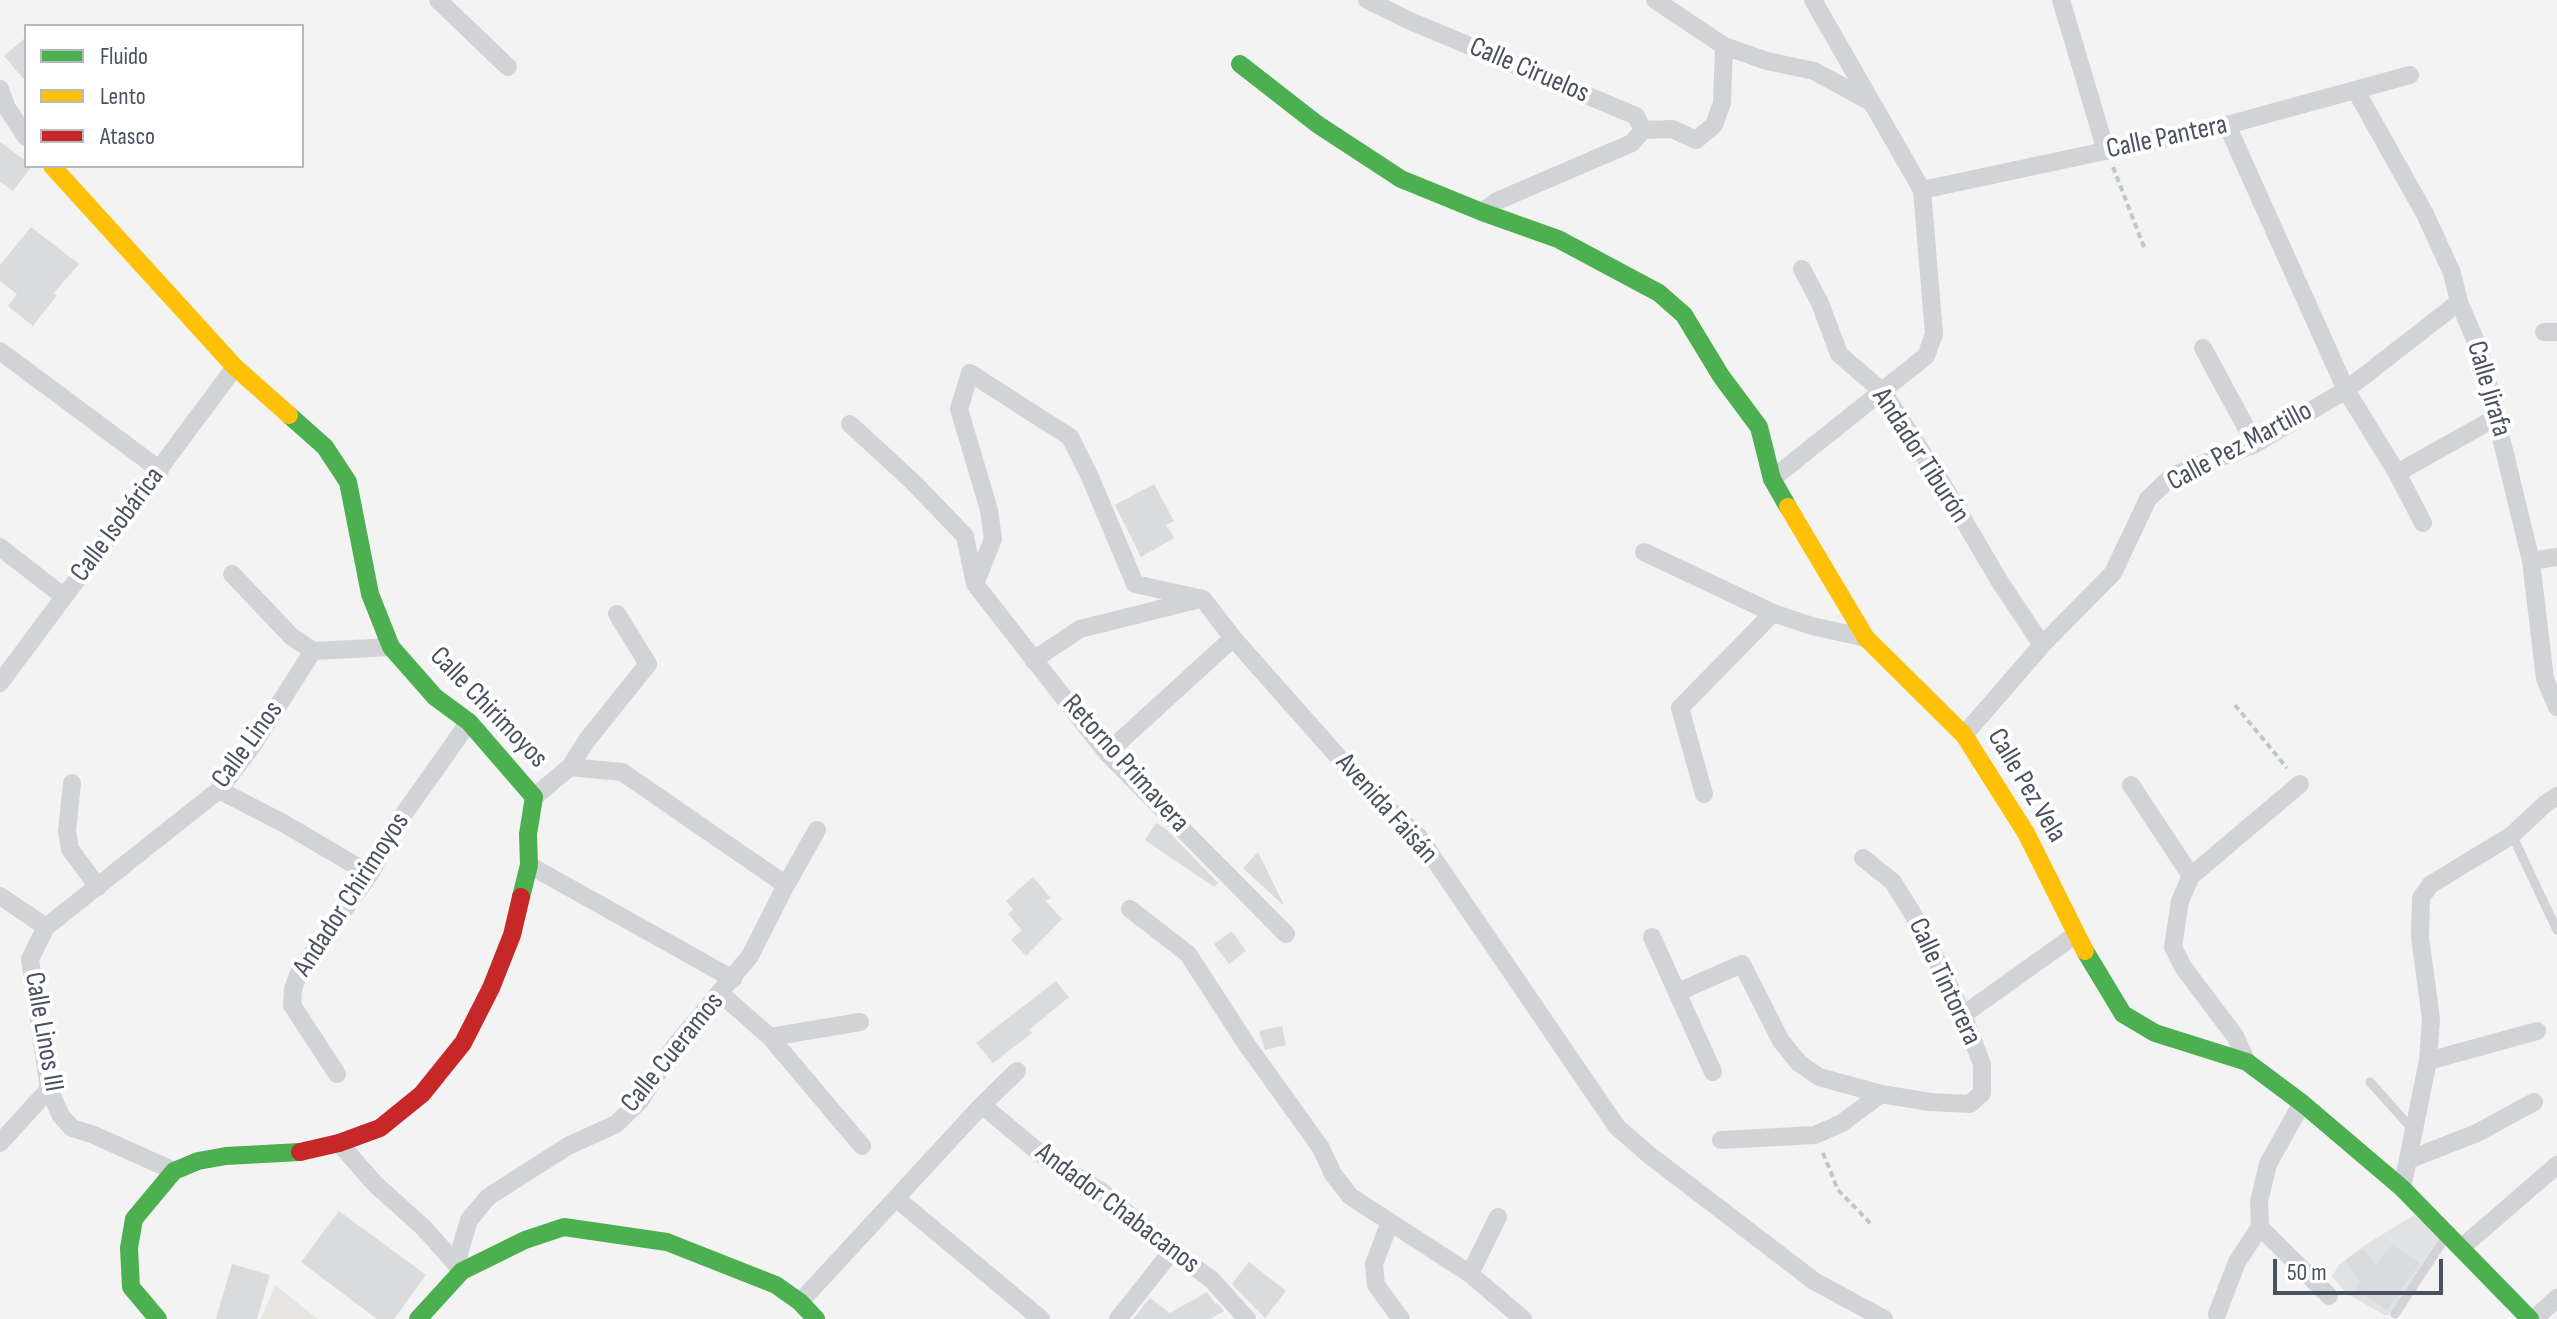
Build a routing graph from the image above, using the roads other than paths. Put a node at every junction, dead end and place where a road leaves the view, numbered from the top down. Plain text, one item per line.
1 (438, 0) edge
2 (1367, 0) edge
3 (1655, 0) edge
4 (1813, 0) edge
5 (2061, 0) edge
6 (1724, 46) junction
7 (1240, 64) dead end
8 (508, 67) dead end
9 (2410, 75) dead end
10 (0, 89) edge
11 (2356, 91) junction
12 (1871, 102) junction
13 (4, 112) edge
14 (2227, 125) junction
15 (1643, 130) junction
16 (24, 135) edge
17 (2106, 151) junction
18 (54, 168) edge
19 (1922, 190) junction
20 (1482, 212) junction
21 (1802, 269) dead end
22 (2459, 302) junction
23 (2203, 348) dead end
24 (0, 351) edge
25 (235, 367) junction
26 (2346, 390) junction
27 (1883, 392) junction
28 (2497, 417) junction
29 (850, 424) dead end
30 (2255, 444) junction
31 (160, 470) junction
32 (2397, 473) junction
33 (1772, 479) junction
34 (2423, 523) dead end
35 (0, 547) edge
36 (1644, 552) dead end
37 (2557, 557) edge
38 (2531, 561) junction
39 (232, 574) dead end
40 (975, 584) junction
41 (63, 596) junction
42 (1203, 599) junction
43 (1773, 613) junction
44 (617, 614) dead end
45 (1233, 638) junction
46 (1866, 638) junction
47 (2042, 645) junction
48 (391, 647) junction
49 (313, 651) junction
50 (1033, 660) junction
51 (0, 683) edge
52 (2557, 707) edge
53 (469, 722) junction
54 (1964, 735) junction
55 (1107, 753) junction
56 (570, 767) junction
57 (72, 783) dead end
58 (2300, 784) road end
59 (2131, 785) dead end
60 (219, 790) junction
61 (1704, 794) dead end
62 (2557, 796) edge
63 (534, 797) junction
64 (817, 830) dead end
65 (2512, 835) junction
66 (1863, 858) dead end
67 (529, 865) junction
68 (370, 874) junction
69 (2191, 876) junction
70 (786, 885) junction
71 (98, 887) junction
72 (0, 896) edge
73 (1130, 909) dead end
74 (46, 927) junction
75 (2557, 930) edge
76 (1286, 934) dead end
77 (2075, 935) junction
78 (1652, 937) dead end
79 (733, 979) junction
80 (1678, 992) junction
81 (721, 994) junction
82 (1963, 1015) junction
83 (860, 1022) dead end
84 (2537, 1031) dead end
85 (770, 1037) junction
86 (2428, 1061) junction
87 (2247, 1062) junction
88 (1017, 1071) dead end
89 (1713, 1072) dead end
90 (337, 1074) dead end
91 (2370, 1082) dead end
92 (49, 1089) junction
93 (1881, 1094) junction
94 (2534, 1102) dead end
95 (2302, 1103) junction
96 (982, 1105) junction
97 (2414, 1131) junction
98 (1721, 1140) dead end
99 (0, 1143) edge
100 (339, 1143) junction
101 (862, 1146) dead end
102 (2408, 1160) junction
103 (2557, 1165) edge
104 (174, 1171) junction
105 (2402, 1188) junction
106 (897, 1199) junction
107 (1498, 1217) dead end
108 (1390, 1222) junction
109 (2260, 1227) junction
110 (2454, 1242) junction
111 (1172, 1251) junction
112 (459, 1268) junction
113 (1470, 1274) junction
114 (2329, 1296) dead end
115 (2557, 1298) edge
116 (800, 1302) junction
117 (2217, 1314) dead end
118 (2395, 1314) dead end
119 (1398, 1318) edge
120 (158, 1319) edge
121 (418, 1319) edge
122 (816, 1319) edge
123 (1041, 1319) edge
124 (1118, 1319) edge
125 (1247, 1319) edge
126 (1523, 1319) edge
127 (1884, 1319) edge
128 (2532, 1319) edge

1 - 8 street
2 - 15 street, Calle Ciruelos
3 - 6 street
4 - 12 street
5 - 17 street
6 - 12 street
6 - 15 street
7 - 20 street, Calle Pez Vela
9 - 11 street, Calle Pantera
10 - 13 street
11 - 14 street, Calle Pantera
11 - 22 street, Calle Jirafa
12 - 19 street
13 - 16 street
14 - 17 street, Calle Pantera
14 - 26 street
15 - 20 street
17 - 19 street, Calle Pantera
18 - 25 street, Calle Chirimoyos
19 - 27 street
20 - 33 street, Calle Pez Vela
21 - 27 street, Andador Tiburón
22 - 26 street, Calle Pez Martillo
22 - 28 street, Calle Jirafa
23 - 30 street
24 - 31 street
25 - 31 street, Calle Isobárica
25 - 48 street, Calle Chirimoyos
26 - 30 street, Calle Pez Martillo
26 - 32 street
27 - 33 street
27 - 47 street, Andador Tiburón
28 - 32 street
28 - 38 street, Calle Jirafa
29 - 40 street
30 - 47 street, Calle Pez Martillo
31 - 41 street, Calle Isobárica
32 - 34 street
33 - 46 street, Calle Pez Vela
35 - 41 street
36 - 43 street
37 - 38 street
38 - 52 street, Calle Jirafa
39 - 49 street
40 - 42 street
40 - 50 street, Retorno Primavera
41 - 51 street, Calle Isobárica
42 - 45 street, Avenida Faisán
42 - 50 street
43 - 46 street
43 - 61 street
44 - 56 street
45 - 55 street
45 - 127 street, Avenida Faisán
46 - 54 street, Calle Pez Vela
47 - 54 street, Calle Pez Martillo
48 - 49 street
48 - 53 street, Calle Chirimoyos
49 - 60 street, Calle Linos
50 - 55 street, Retorno Primavera
53 - 63 street, Calle Chirimoyos
53 - 68 street, Andador Chirimoyos
54 - 77 street, Calle Pez Vela
55 - 76 street, Retorno Primavera
56 - 63 street
56 - 70 street
57 - 71 street
58 - 69 street
59 - 69 street
60 - 68 street
60 - 71 street, Calle Linos
62 - 65 street
63 - 67 street, Calle Chirimoyos
64 - 70 street, Calle Cueramos
65 - 75 lane
65 - 86 street
66 - 82 street, Calle Tintorera
67 - 79 street
67 - 100 street, Calle Chirimoyos
68 - 90 street, Andador Chirimoyos
69 - 87 street
70 - 79 street, Calle Cueramos
71 - 74 street, Calle Linos
72 - 74 street
73 - 108 street
74 - 92 street, Calle Linos III
77 - 82 street
77 - 87 street, Calle Pez Vela
78 - 80 street
79 - 81 street, Calle Cueramos
80 - 89 street
80 - 93 street, Calle Tintorera
81 - 85 street
81 - 112 street, Calle Cueramos
82 - 93 street, Calle Tintorera
83 - 85 street
84 - 86 street
85 - 101 street
86 - 97 street
87 - 95 street, Calle Pez Vela
88 - 96 street
91 - 97 lane
92 - 99 street
92 - 104 street, Calle Linos III
93 - 98 street
94 - 102 street
95 - 105 street, Calle Pez Vela
95 - 109 street
96 - 106 street
96 - 111 street, Andador Chabacanos
97 - 102 street
100 - 104 street, Calle Chirimoyos
100 - 112 street
102 - 105 street
103 - 110 street
104 - 120 street
105 - 110 street, Calle Pez Vela
106 - 116 street
106 - 123 street
107 - 113 street
108 - 113 street
108 - 119 street
109 - 114 street
109 - 117 street
110 - 118 lane
110 - 128 street, Calle Pez Vela
111 - 124 street
111 - 125 street, Andador Chabacanos
112 - 116 street
112 - 121 street
113 - 126 street
115 - 128 street
116 - 122 street

